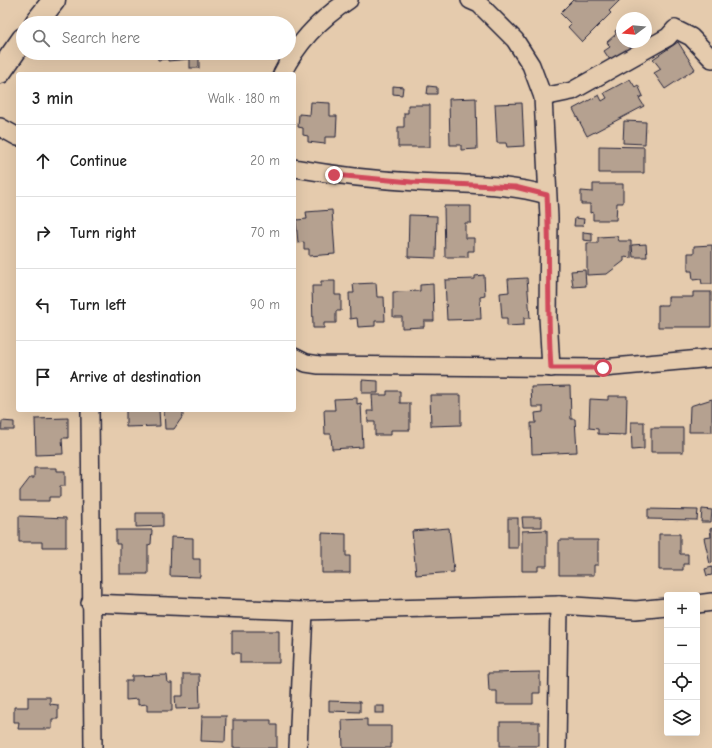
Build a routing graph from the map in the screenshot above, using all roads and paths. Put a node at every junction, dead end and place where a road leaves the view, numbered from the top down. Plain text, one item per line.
1 (54, 0) edge
2 (349, 0) edge
3 (470, 0) edge
4 (41, 16) edge
5 (16, 49) edge
6 (296, 51) edge
7 (712, 59) edge
8 (291, 60) edge
9 (0, 72) edge
10 (283, 72) edge
11 (543, 97) junction
12 (0, 127) edge
13 (16, 136) edge
14 (296, 168) edge
15 (547, 195) junction
16 (296, 358) edge
17 (712, 358) edge
18 (551, 368) junction
19 (90, 412) edge
20 (712, 602) edge
21 (90, 603) junction
22 (700, 604) edge
23 (559, 605) junction
24 (664, 607) edge
25 (304, 611) junction
26 (93, 748) edge
27 (298, 748) edge
28 (557, 748) edge

1 - 4 street
2 - 6 street
3 - 11 street
5 - 9 street
7 - 11 street
8 - 10 street
11 - 15 street
12 - 13 street
14 - 15 street
15 - 18 street
16 - 18 street
17 - 18 street
19 - 21 street
20 - 22 street
21 - 25 street
21 - 26 street
23 - 24 street
23 - 25 street
23 - 28 street
25 - 27 street

